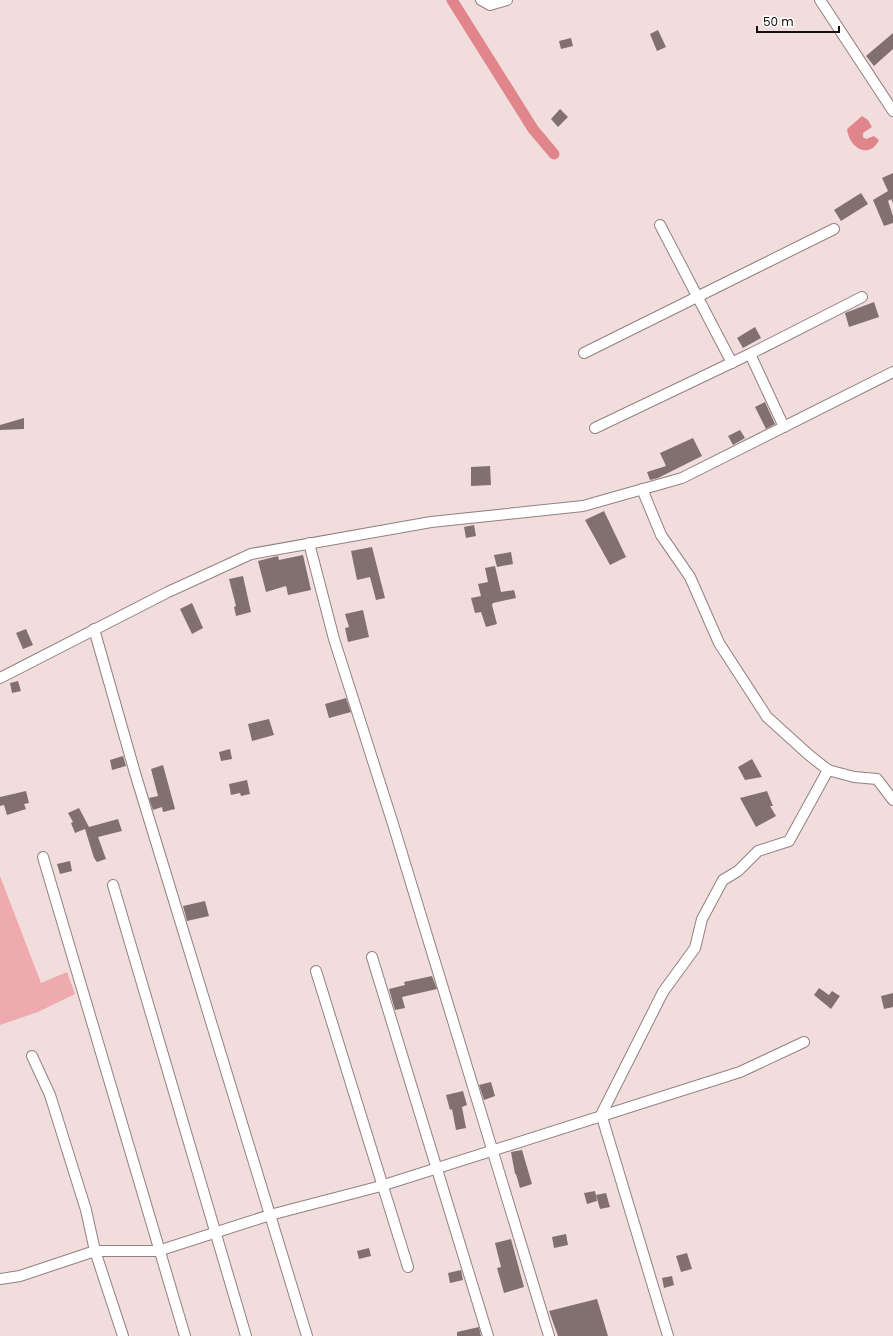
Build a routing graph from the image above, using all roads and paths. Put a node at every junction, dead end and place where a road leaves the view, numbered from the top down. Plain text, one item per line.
1 (481, 0) edge
2 (507, 0) edge
3 (820, 0) edge
4 (893, 111) edge
5 (660, 224) dead end
6 (834, 229) dead end
7 (697, 296) junction
8 (862, 297) dead end
9 (584, 353) dead end
10 (750, 354) junction
11 (732, 363) junction
12 (893, 372) edge
13 (784, 427) junction
14 (595, 428) dead end
15 (642, 489) junction
16 (309, 543) junction
17 (94, 629) junction
18 (0, 678) edge
19 (828, 770) junction
20 (893, 800) edge
21 (43, 858) dead end
22 (114, 885) dead end
23 (372, 956) dead end
24 (316, 971) dead end
25 (804, 1042) dead end
26 (32, 1056) dead end
27 (602, 1117) junction
28 (492, 1150) junction
29 (436, 1168) junction
30 (382, 1186) junction
31 (270, 1215) junction
32 (216, 1234) junction
33 (95, 1251) junction
34 (158, 1251) junction
35 (408, 1267) dead end
36 (0, 1279) edge
37 (123, 1336) edge
38 (184, 1336) edge
39 (246, 1336) edge
40 (307, 1336) edge
41 (488, 1336) edge
42 (549, 1336) edge
43 (668, 1336) edge

1 - 2 street
3 - 4 street
5 - 7 street
6 - 7 street
7 - 9 street
7 - 11 street
8 - 10 street
10 - 11 street
10 - 13 street
11 - 14 street
12 - 13 street
13 - 15 street
15 - 16 street
15 - 19 street
16 - 17 street
16 - 28 street
17 - 18 street
17 - 31 street
19 - 20 street
19 - 27 street
21 - 34 street
22 - 32 street
23 - 29 street
24 - 30 street
25 - 27 street
26 - 33 street
27 - 28 street
27 - 43 street
28 - 29 street
28 - 42 street
29 - 30 street
29 - 41 street
30 - 31 street
30 - 35 street
31 - 32 street
31 - 40 street
32 - 34 street
32 - 39 street
33 - 34 street
33 - 36 street
33 - 37 street
34 - 38 street

